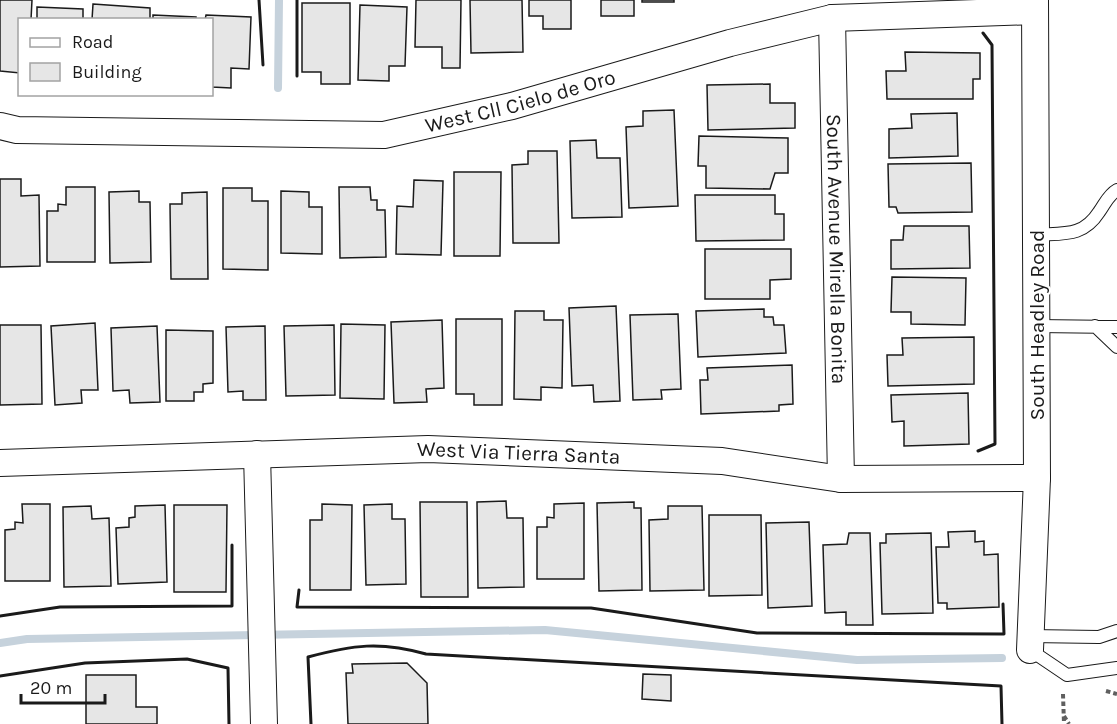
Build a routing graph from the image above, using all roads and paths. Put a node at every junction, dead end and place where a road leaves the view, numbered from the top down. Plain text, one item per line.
1 (1035, 5) edge
2 (832, 18) junction
3 (0, 126) edge
4 (1117, 190) edge
5 (1036, 235) junction
6 (1037, 326) junction
7 (1095, 326) junction
8 (1117, 327) edge
9 (1117, 347) edge
10 (257, 454) junction
11 (0, 463) edge
12 (1037, 478) junction
13 (841, 479) junction
14 (1117, 631) edge
15 (1030, 643) junction
16 (1117, 668) edge
17 (1064, 715) dead end
18 (264, 724) edge
19 (1069, 724) edge

1 - 2 street, West Cll Cielo de Oro
1 - 5 street, South Headley Road
2 - 3 street, West Cll Cielo de Oro
2 - 13 street, South Avenue Mirella Bonita
4 - 5 lane
5 - 6 street, South Headley Road
6 - 7 lane
6 - 12 street, South Headley Road
7 - 8 lane
7 - 9 lane
10 - 11 street, West Via Tierra Santa
10 - 13 street, West Via Tierra Santa
10 - 18 street
12 - 13 street, West Via Tierra Santa
12 - 15 street, South Headley Road
14 - 15 lane
15 - 16 lane
17 - 19 path

